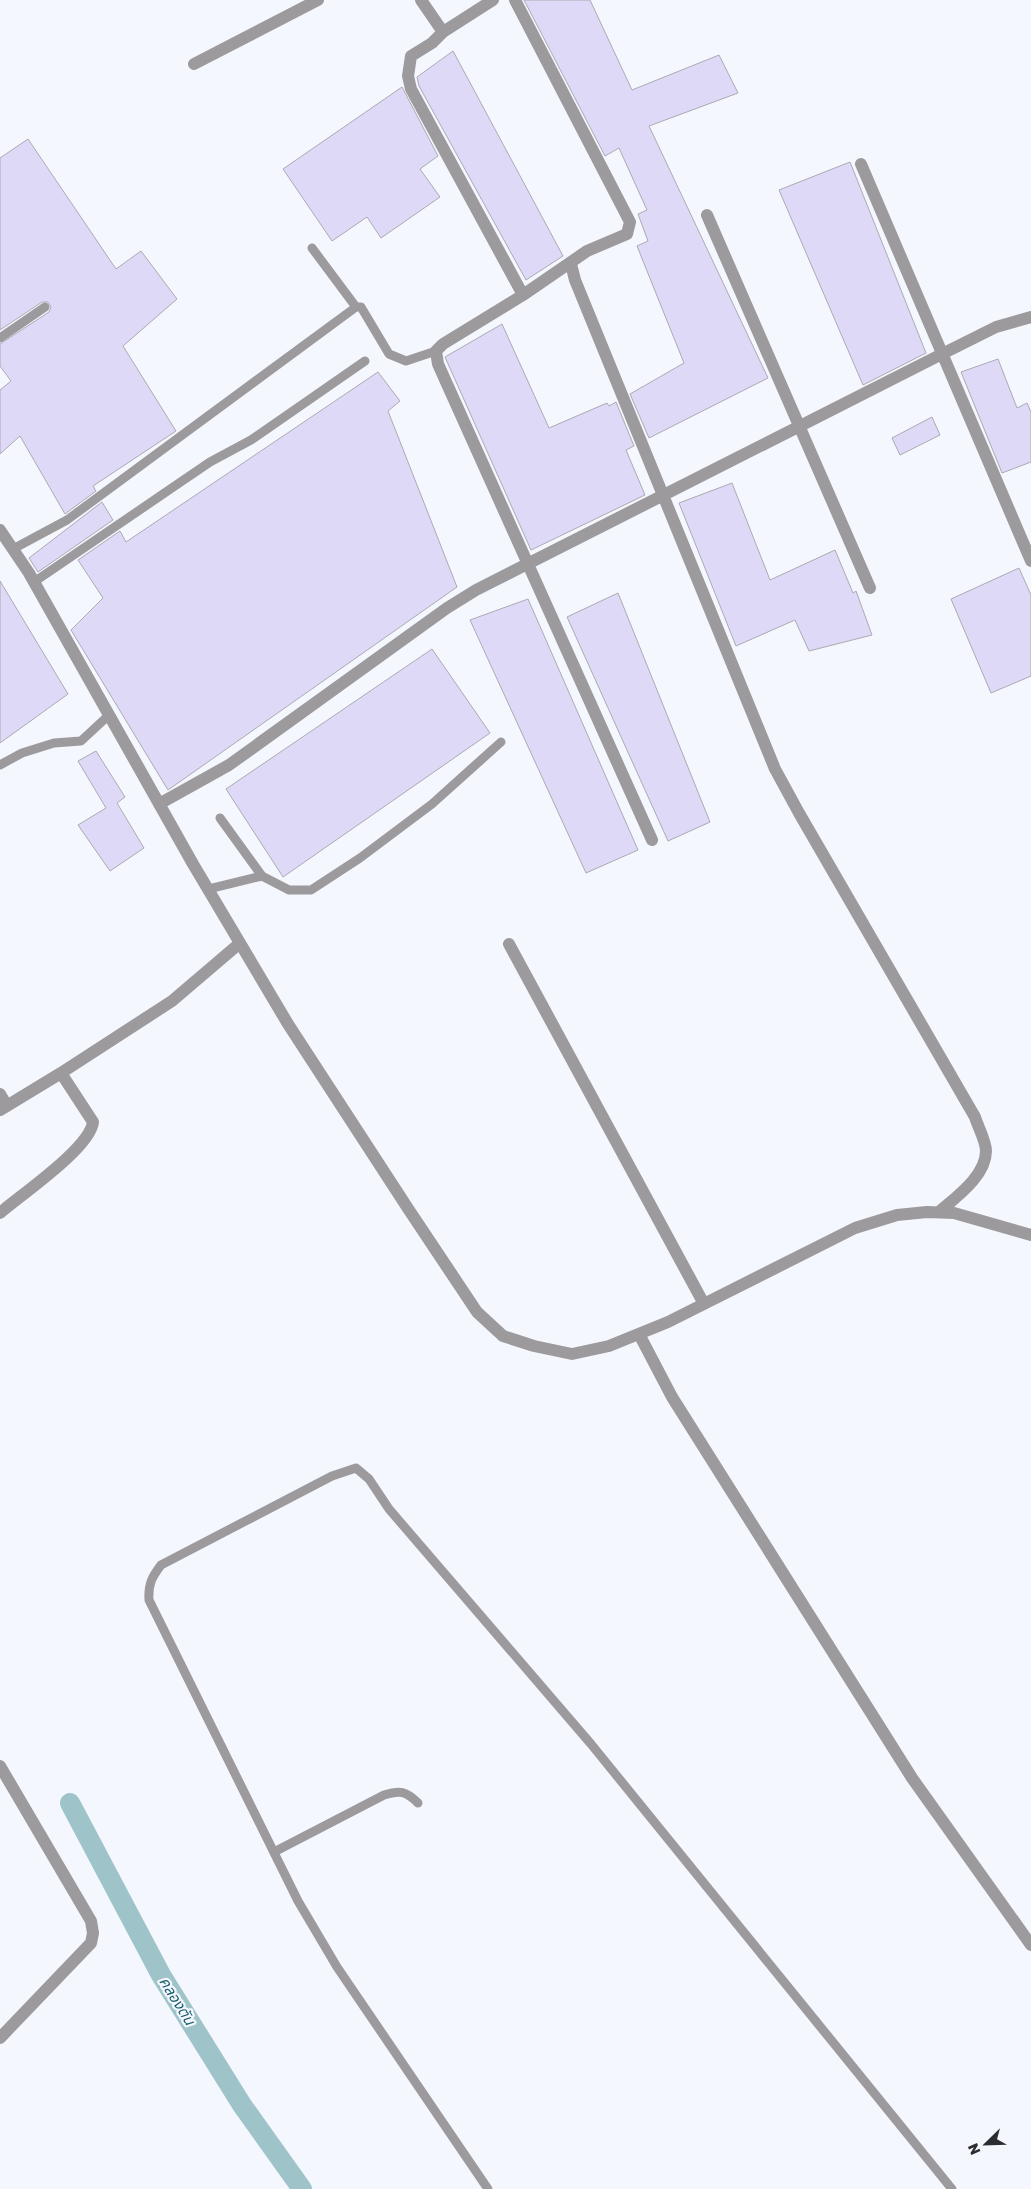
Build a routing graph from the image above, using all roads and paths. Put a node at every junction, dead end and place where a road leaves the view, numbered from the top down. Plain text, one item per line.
1 (318, 0) edge
2 (421, 0) edge
3 (493, 0) edge
4 (514, 0) edge
5 (443, 32) junction
6 (194, 64) dead end
7 (861, 164) dead end
8 (708, 215) dead end
9 (312, 248) dead end
10 (570, 264) junction
11 (523, 295) junction
12 (45, 307) dead end
13 (356, 307) junction
14 (1031, 316) edge
15 (0, 338) edge
16 (436, 351) junction
17 (942, 354) junction
18 (365, 361) dead end
19 (801, 426) junction
20 (663, 496) junction
21 (0, 530) edge
22 (14, 549) junction
23 (1031, 561) edge
24 (527, 563) junction
25 (34, 582) junction
26 (870, 588) dead end
27 (109, 714) junction
28 (501, 742) dead end
29 (0, 765) edge
30 (159, 804) junction
31 (220, 818) dead end
32 (652, 840) dead end
33 (262, 876) junction
34 (208, 889) junction
35 (240, 943) junction
36 (509, 944) dead end
37 (61, 1073) junction
38 (0, 1094) edge
39 (3, 1108) edge
40 (939, 1212) junction
41 (0, 1213) edge
42 (1031, 1235) edge
43 (704, 1304) junction
44 (638, 1334) junction
45 (0, 1766) edge
46 (418, 1803) dead end
47 (274, 1852) junction
48 (1031, 1944) edge
49 (0, 2038) edge
50 (488, 2189) edge
51 (952, 2189) edge

1 - 6 street
2 - 5 street
3 - 5 street
4 - 10 street
5 - 11 street
7 - 17 street
8 - 19 street
9 - 13 lane
10 - 11 street
10 - 20 street
11 - 16 street
12 - 15 lane
13 - 16 lane
13 - 22 lane
14 - 17 street
16 - 24 street
17 - 19 street
17 - 23 street
18 - 25 lane
19 - 20 street
19 - 26 street
20 - 24 street
20 - 40 street
21 - 22 street
22 - 25 street
24 - 30 street
24 - 32 street
25 - 27 street
27 - 29 lane
27 - 30 street
28 - 33 lane
30 - 34 street
31 - 33 lane
33 - 34 lane
34 - 35 street
35 - 37 street
35 - 44 street
36 - 43 street
37 - 39 street
37 - 41 street
38 - 39 street
40 - 42 street
40 - 43 street
43 - 44 street
44 - 48 street
45 - 49 street
46 - 47 lane
47 - 50 lane
47 - 51 lane

